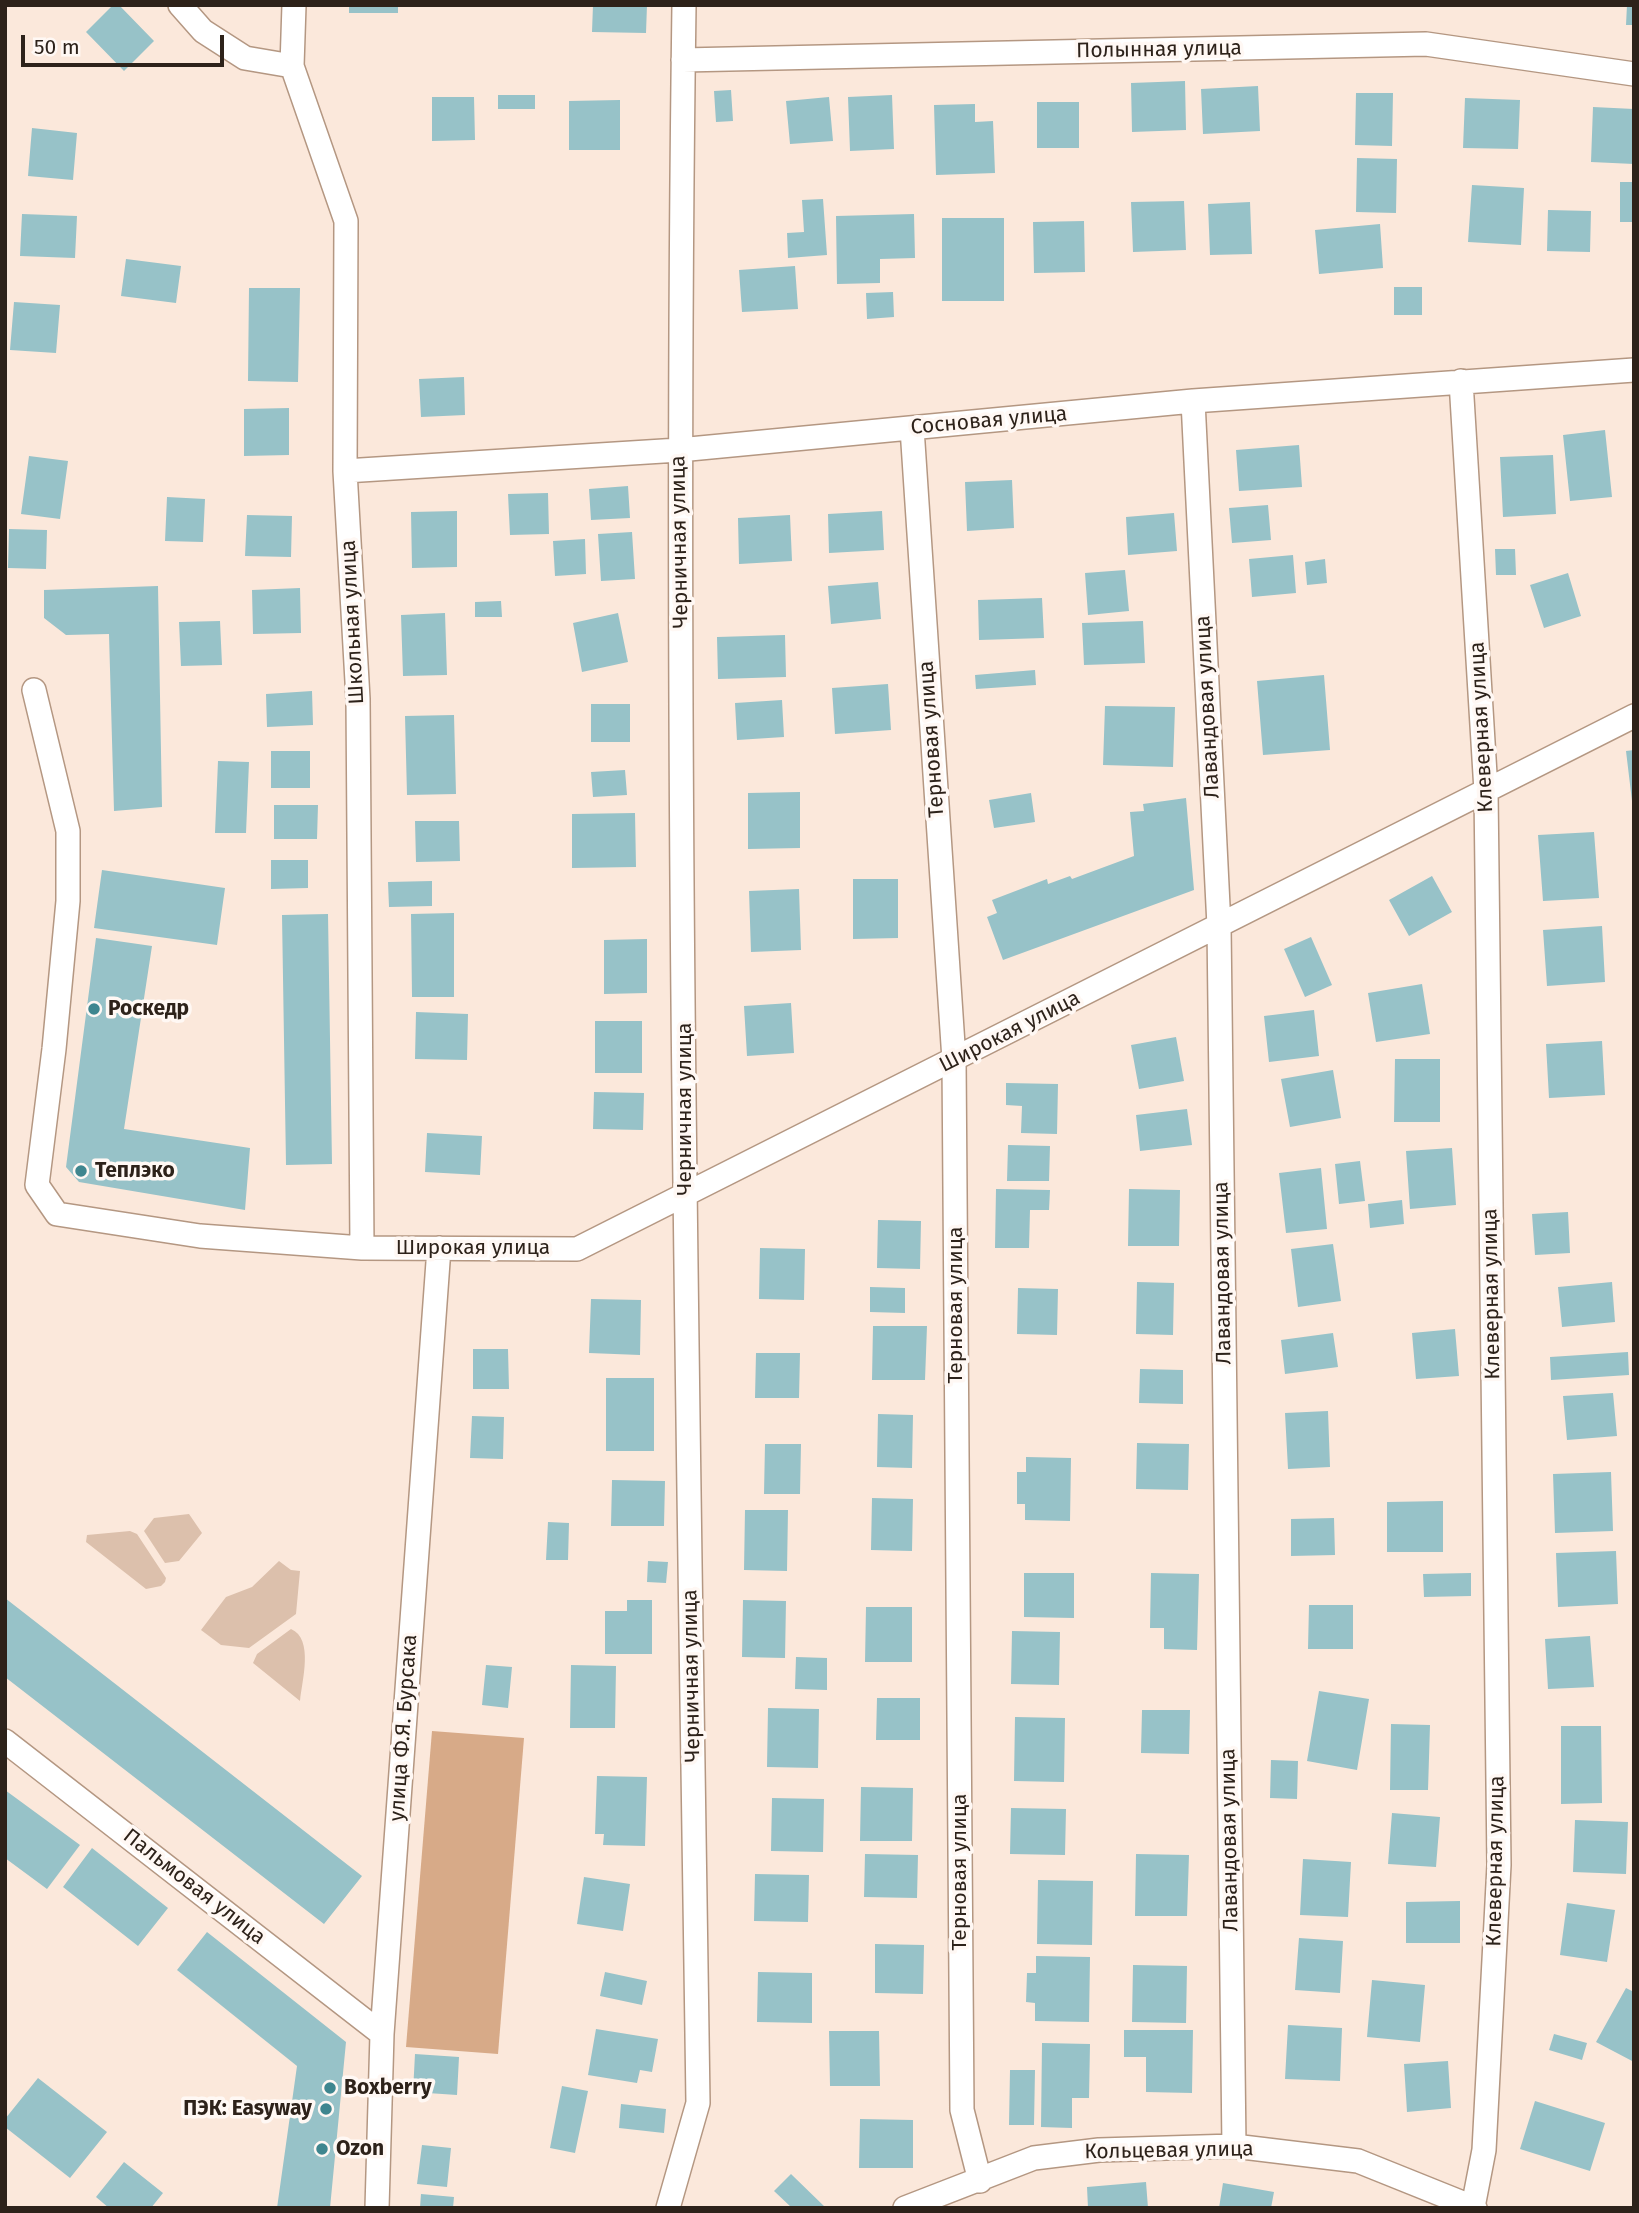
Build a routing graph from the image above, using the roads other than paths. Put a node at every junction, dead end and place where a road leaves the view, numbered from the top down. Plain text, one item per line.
1 (180, 5) edge
2 (294, 5) edge
3 (684, 5) edge
4 (683, 60) junction
5 (292, 65) junction
6 (1634, 75) edge
7 (1634, 370) edge
8 (1461, 381) junction
9 (1193, 401) junction
10 (912, 428) junction
11 (679, 450) junction
12 (345, 471) junction
13 (34, 690) dead end
14 (1634, 716) edge
15 (1486, 791) junction
16 (1219, 926) junction
17 (954, 1060) junction
18 (685, 1196) junction
19 (362, 1248) junction
20 (439, 1248) junction
21 (5, 1741) edge
22 (382, 2034) junction
23 (1234, 2146) junction
24 (980, 2181) junction
25 (1474, 2207) edge
26 (377, 2208) edge
27 (668, 2208) edge
28 (905, 2208) edge

1 - 5 street
2 - 5 street, Школьная улица
3 - 4 street, Черничная улица
4 - 6 street, Полынная улица
4 - 11 street, Черничная улица
5 - 12 street, Школьная улица
7 - 8 street, Сосновая улица
8 - 9 street, Сосновая улица
8 - 15 street, Клеверная улица
9 - 10 street, Сосновая улица
9 - 16 street, Лавандовая улица
10 - 11 street, Сосновая улица
10 - 17 street, Терновая улица
11 - 12 street, Сосновая улица
11 - 18 street, Черничная улица
12 - 19 street, Школьная улица
13 - 19 street, Широкая улица
14 - 15 street, Широкая улица
15 - 16 street, Широкая улица
15 - 25 street, Клеверная улица
16 - 17 street, Широкая улица
16 - 23 street, Лавандовая улица
17 - 18 street, Широкая улица
17 - 24 street, Терновая улица
18 - 20 street, Широкая улица
18 - 27 street, Черничная улица
19 - 20 street, Широкая улица
20 - 22 street, улица Ф.Я. Бурсака
21 - 22 street, Пальмовая улица
22 - 26 street, улица Ф.Я. Бурсака
23 - 24 street, Кольцевая улица
23 - 25 street, Кольцевая улица
24 - 28 street, Кольцевая улица

